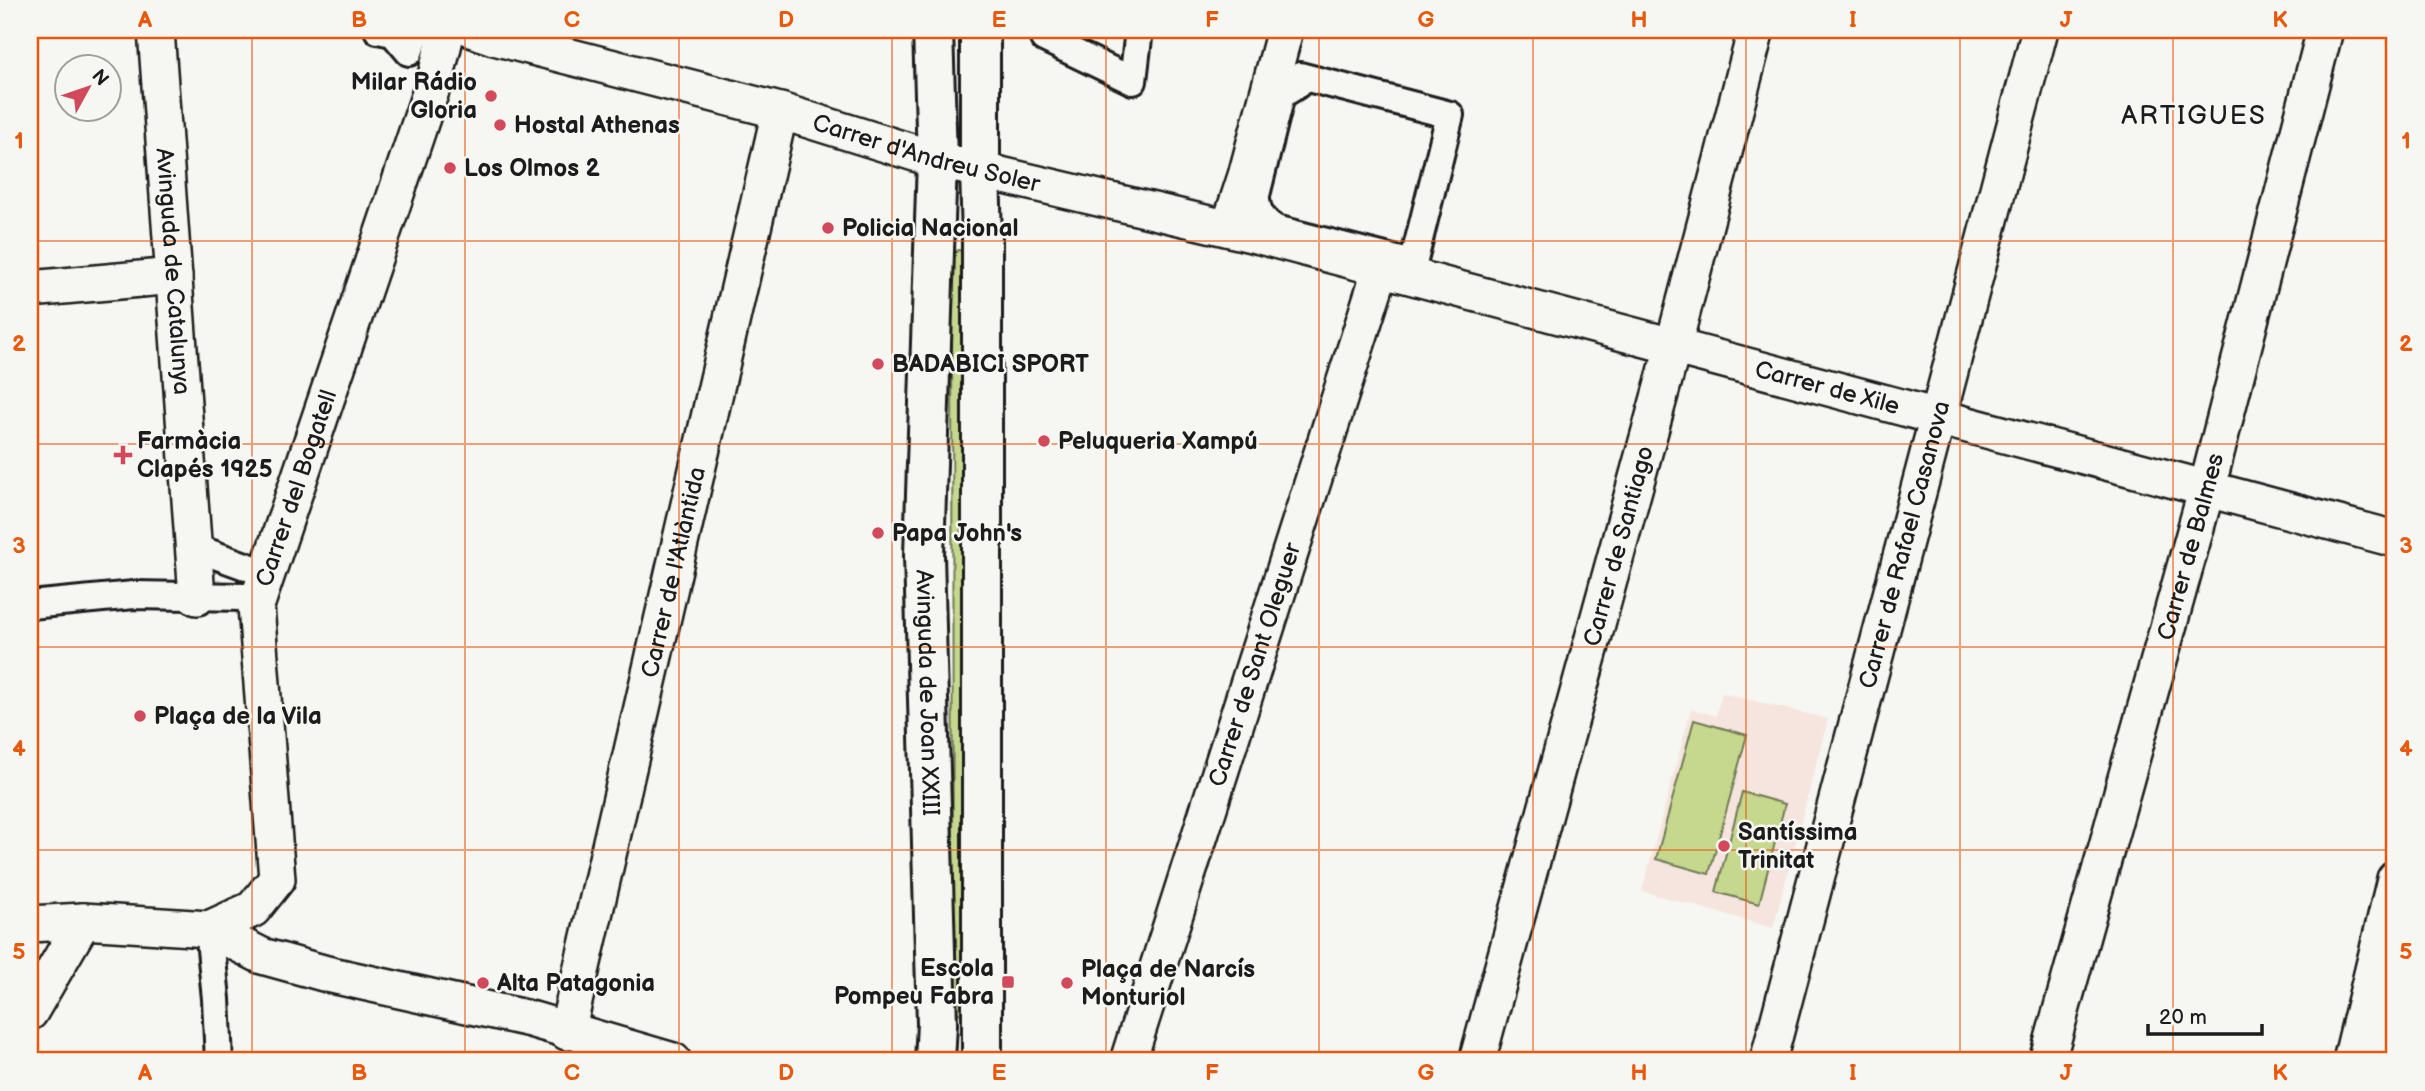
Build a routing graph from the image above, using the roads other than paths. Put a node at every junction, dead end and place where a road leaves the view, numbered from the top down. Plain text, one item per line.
1 (156, 30) edge
2 (378, 30) edge
3 (417, 30) edge
4 (447, 30) edge
5 (474, 30) edge
6 (933, 30) edge
7 (980, 30) edge
8 (1044, 30) edge
9 (1139, 30) edge
10 (1285, 30) edge
11 (1756, 30) edge
12 (2040, 30) edge
13 (2325, 30) edge
14 (780, 111) junction
15 (1450, 115) joint
16 (937, 160) junction
17 (980, 170) junction
18 (1229, 228) junction
19 (1381, 268) junction
20 (174, 276) junction
21 (30, 289) edge
22 (1674, 347) junction
23 (1937, 417) junction
24 (2207, 488) junction
25 (2395, 539) edge
26 (193, 547) junction
27 (251, 568) dead end
28 (197, 597) junction
29 (244, 597) dead end
30 (30, 605) edge
31 (2395, 879) edge
32 (83, 921) junction
33 (30, 924) edge
34 (209, 929) junction
35 (2395, 957) edge
36 (2395, 998) edge
37 (30, 1012) edge
38 (2361, 1022) junction
39 (567, 1032) junction
40 (219, 1061) edge
41 (673, 1061) edge
42 (935, 1061) edge
43 (982, 1061) edge
44 (1128, 1061) edge
45 (1477, 1061) edge
46 (1768, 1061) edge
47 (2047, 1061) edge
48 (2351, 1061) edge
49 (2377, 1061) edge

1 - 20 street, Avinguda de Catalunya
2 - 3 street
4 - 34 street, Carrer del Bogatell
5 - 14 street, Carrer d'Andreu Soler
6 - 16 street, Avinguda de Joan XXIII
7 - 17 street
8 - 9 street
10 - 18 street
11 - 22 street, Carrer de Santiago
12 - 23 street, Carrer de Rafael Casanova
13 - 24 street, Carrer de Balmes
14 - 16 street, Carrer d'Andreu Soler
14 - 39 street, Carrer de l'Atlàntida
15 - 15 street
16 - 17 street, Carrer d'Andreu Soler
16 - 42 street, Avinguda de Joan XXIII
17 - 18 street, Carrer d'Andreu Soler
17 - 43 street
18 - 19 street, Carrer d'Andreu Soler
19 - 22 street, Carrer de Xile
19 - 44 street, Carrer de Sant Oleguer
20 - 21 street
20 - 26 street, Avinguda de Catalunya
22 - 23 street, Carrer de Xile
22 - 45 street, Carrer de Santiago
23 - 24 street, Carrer de Xile
23 - 46 street, Carrer de Rafael Casanova
24 - 25 street, Carrer de Xile
24 - 47 street, Carrer de Balmes
26 - 27 street
26 - 28 street, Avinguda de Catalunya
28 - 29 street
28 - 30 street
31 - 38 street
32 - 33 street
32 - 34 street
32 - 37 street
34 - 39 street
34 - 40 street
35 - 38 street
36 - 49 street
38 - 48 street
39 - 41 street

